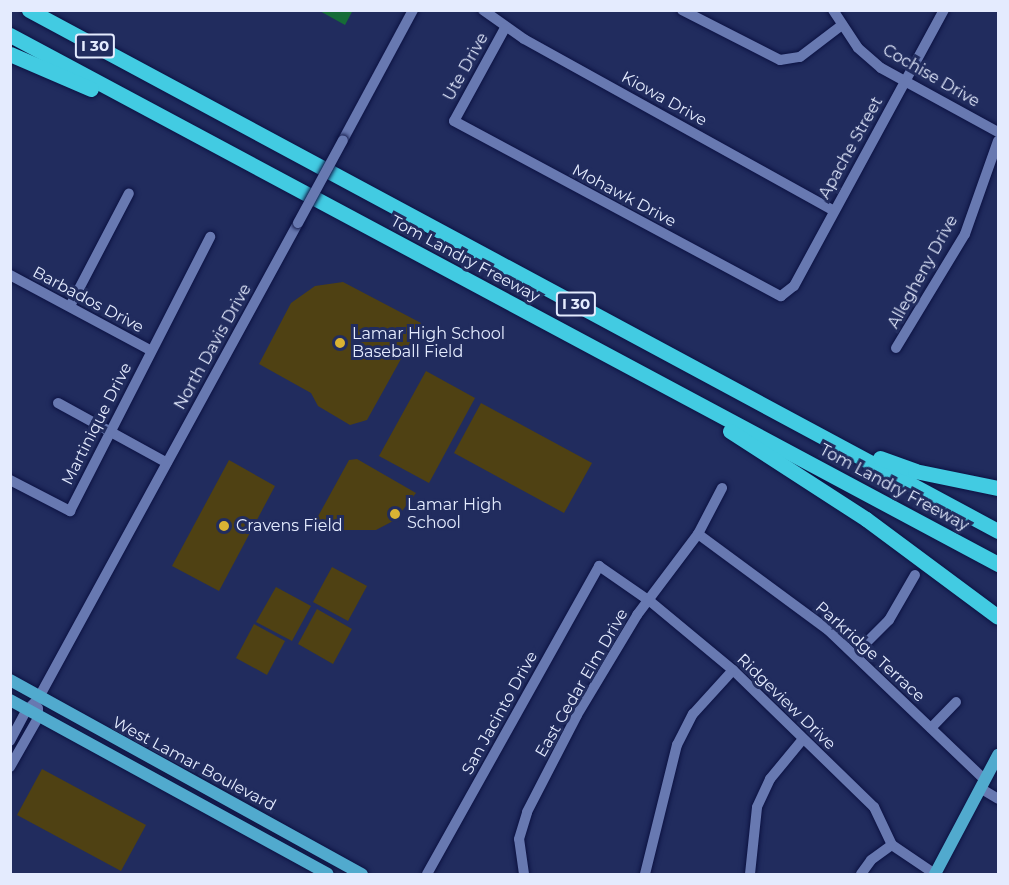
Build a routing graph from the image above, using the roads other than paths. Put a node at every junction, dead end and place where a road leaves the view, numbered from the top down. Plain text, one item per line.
1 (413, 10) edge
2 (483, 10) edge
3 (681, 10) edge
4 (833, 10) edge
5 (944, 10) edge
6 (32, 12) edge
7 (842, 25) junction
8 (505, 27) junction
9 (10, 35) edge
10 (10, 54) edge
11 (905, 82) junction
12 (454, 121) joint
13 (999, 132) edge
14 (999, 141) edge
15 (274, 178) junction
16 (129, 193) dead end
17 (833, 210) junction
18 (210, 237) dead end
19 (10, 275) edge
20 (782, 296) joint
21 (70, 306) junction
22 (896, 348) dead end
23 (150, 350) junction
24 (623, 363) junction
25 (758, 401) junction
26 (58, 403) dead end
27 (110, 432) junction
28 (167, 463) junction
29 (10, 480) edge
30 (722, 488) dead end
31 (999, 488) edge
32 (999, 531) edge
33 (698, 534) junction
34 (999, 564) edge
35 (599, 566) joint
36 (915, 575) dead end
37 (651, 602) junction
38 (999, 617) edge
39 (855, 654) junction
40 (733, 670) junction
41 (10, 680) edge
42 (39, 699) junction
43 (10, 700) edge
44 (956, 702) dead end
45 (26, 711) junction
46 (38, 718) junction
47 (931, 728) junction
48 (804, 739) junction
49 (10, 741) edge
50 (999, 755) edge
51 (10, 767) edge
52 (983, 784) junction
53 (999, 799) edge
54 (892, 845) junction
55 (328, 874) edge
56 (362, 874) edge
57 (427, 874) edge
58 (524, 874) edge
59 (645, 874) edge
60 (750, 874) edge
61 (861, 874) edge
62 (935, 874) edge

1 - 28 street, North Davis Drive, bridge
2 - 8 street, Kiowa Drive
3 - 7 street
4 - 7 street, Cochise Drive
5 - 11 street, Apache Street
6 - 25 highway, Tom Landry Freeway / I 30
7 - 11 street, Cochise Drive
8 - 12 street, Ute Drive
8 - 17 street, Kiowa Drive
9 - 15 highway, Tom Landry Freeway / I 30
10 - 15 highway
11 - 13 street, Cochise Drive
11 - 17 street, Apache Street
12 - 20 street, Mohawk Drive
14 - 22 street, Allegheny Drive
15 - 24 highway, Tom Landry Freeway / I 30
16 - 21 street
17 - 20 street, Apache Street
18 - 23 street, Martinique Drive
19 - 21 street, Barbados Drive
21 - 23 street, Barbados Drive
23 - 27 street, Martinique Drive
24 - 34 highway, Tom Landry Freeway / I 30
24 - 38 highway
25 - 31 highway
25 - 32 highway, Tom Landry Freeway / I 30
26 - 27 street
27 - 28 street
27 - 29 street, Martinique Drive
28 - 42 street, North Davis Drive
30 - 33 street, East Cedar Elm Drive
33 - 37 street, East Cedar Elm Drive
33 - 39 street, Parkridge Terrace
35 - 37 street, Ridgeview Drive
35 - 57 street, San Jacinto Drive
36 - 39 street
37 - 40 street, Ridgeview Drive
37 - 58 street, East Cedar Elm Drive
39 - 47 street, Parkridge Terrace
40 - 48 street, Ridgeview Drive
40 - 59 street
41 - 42 main road, West Lamar Boulevard
42 - 45 street, North Davis Drive
42 - 46 street, North Davis Drive
42 - 56 main road, West Lamar Boulevard
43 - 45 main road, West Lamar Boulevard
44 - 47 street
45 - 46 main road, West Lamar Boulevard
45 - 49 street, North Davis Drive
46 - 51 street, North Davis Drive
46 - 55 main road, West Lamar Boulevard
47 - 52 street, Parkridge Terrace
48 - 54 street, Ridgeview Drive
48 - 60 street
50 - 52 main road
52 - 53 street, Parkridge Terrace
52 - 62 main road
54 - 61 street
54 - 62 street

